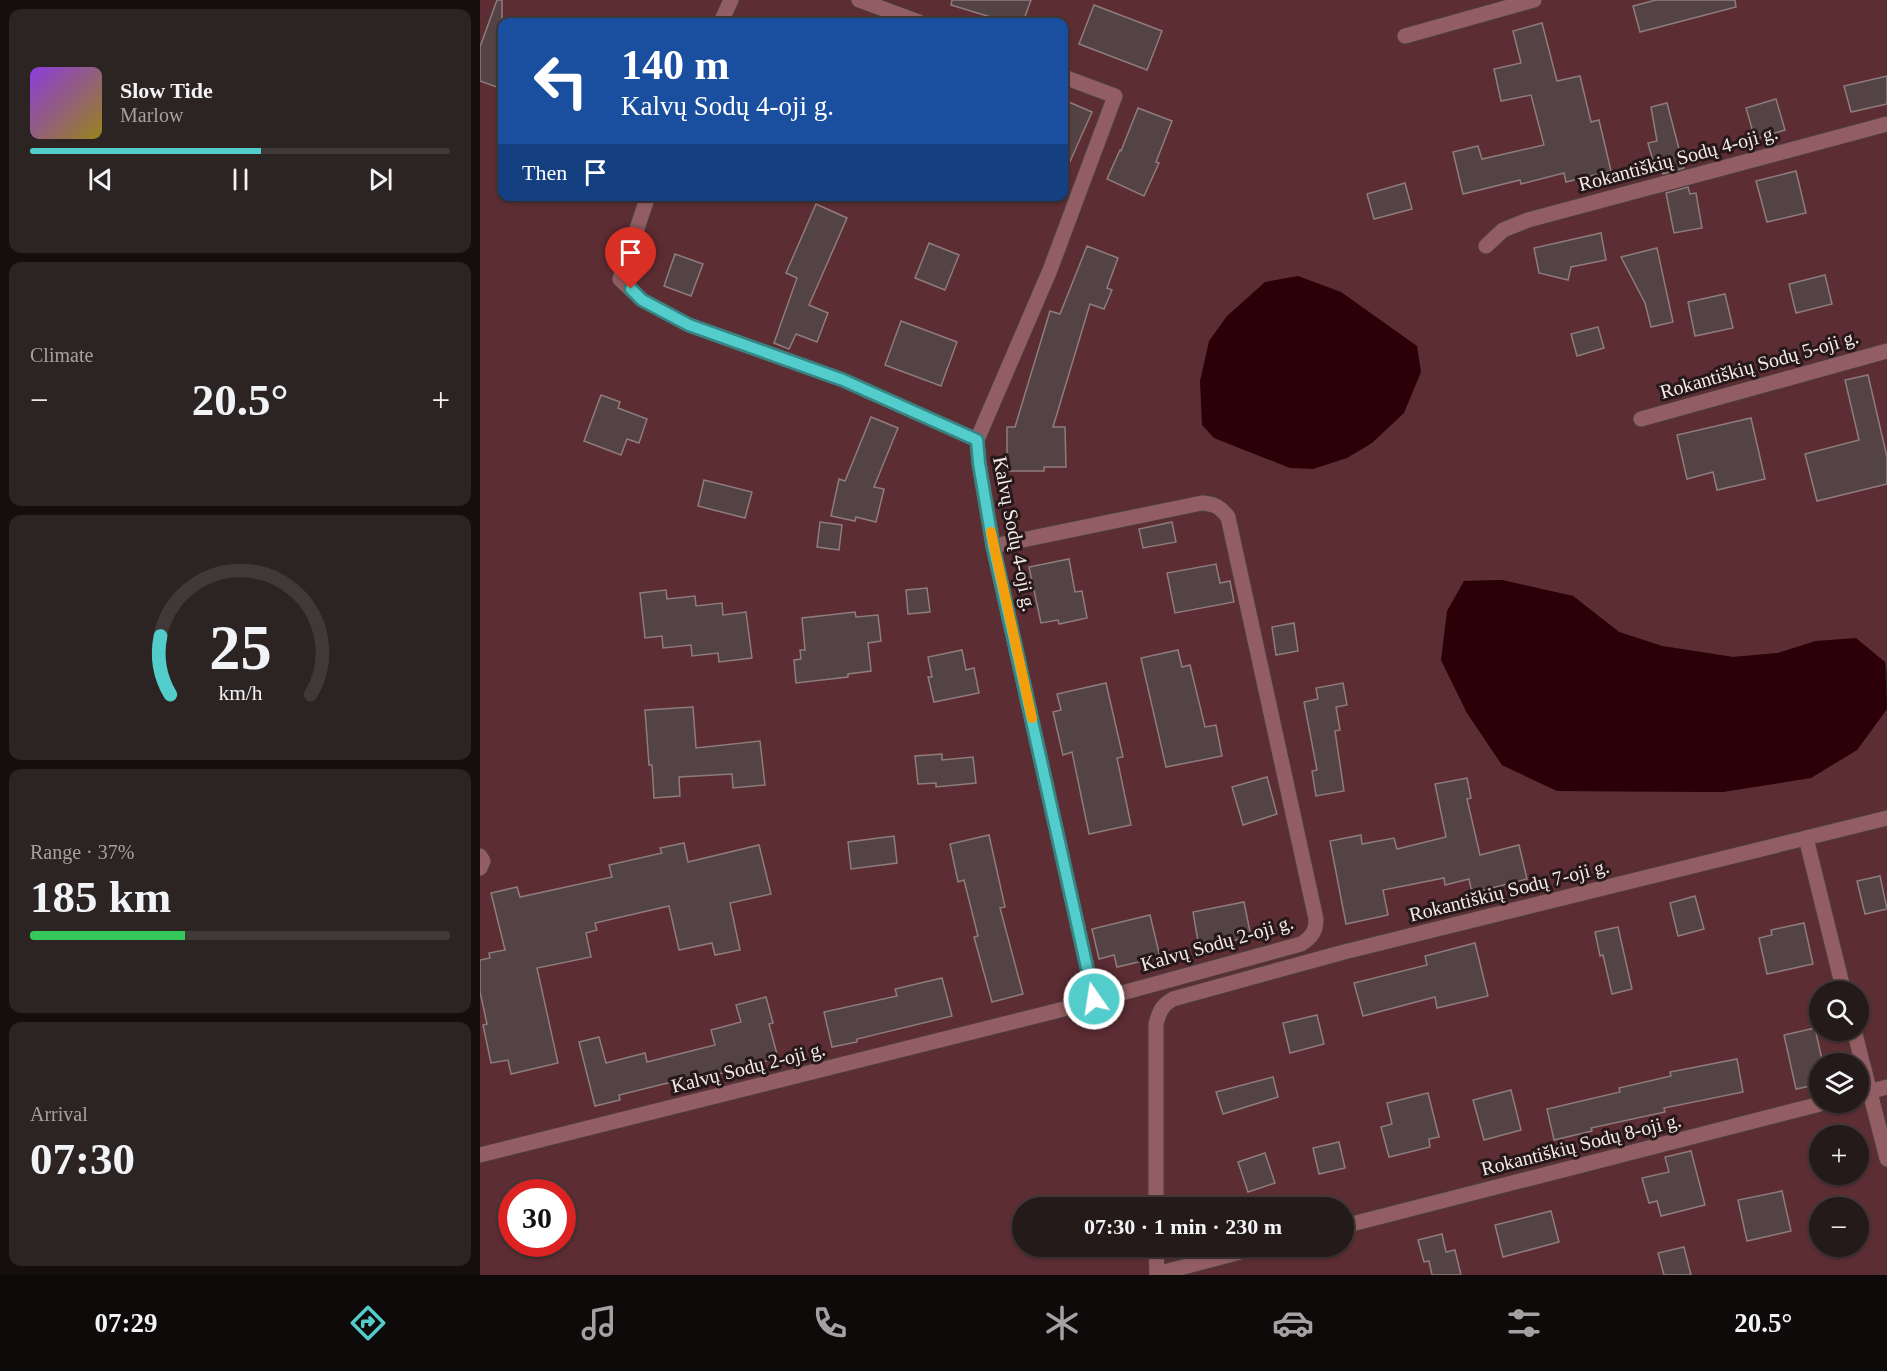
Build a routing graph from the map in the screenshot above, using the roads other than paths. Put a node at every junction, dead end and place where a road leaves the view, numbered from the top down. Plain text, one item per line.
1 (731, 0) edge
2 (859, 0) edge
3 (1534, 0) edge
4 (723, 18) edge
5 (908, 18) edge
6 (1405, 36) dead end
7 (1068, 78) edge
8 (1887, 124) edge
9 (646, 201) edge
10 (1486, 246) dead end
11 (1887, 351) edge
12 (1641, 419) dead end
13 (977, 440) junction
14 (993, 546) junction
15 (1887, 818) edge
16 (1806, 838) junction
17 (480, 856) edge
18 (480, 868) edge
19 (1841, 981) edge
20 (1094, 999) junction
21 (1887, 1088) edge
22 (1869, 1092) edge
23 (1809, 1107) edge
24 (1869, 1107) edge
25 (480, 1155) edge
26 (1887, 1159) edge
27 (1156, 1197) edge
28 (1354, 1223) edge
29 (1156, 1257) edge
30 (1221, 1257) edge
31 (1157, 1274) edge

1 - 4 street
2 - 5 street
3 - 6 street
7 - 13 street
8 - 10 street, Rokantiškių Sodų 4-oji g.
9 - 13 street, Kalvų Sodų 4-oji g.
11 - 12 street, Rokantiškių Sodų 5-oji g.
13 - 14 street, Kalvų Sodų 4-oji g.
14 - 20 street, Kalvų Sodų 4-oji g.
14 - 20 street, Kalvų Sodų 2-oji g.
15 - 16 street, Rokantiškių Sodų 7-oji g.
16 - 19 street
16 - 27 street, Rokantiškių Sodų 7-oji g.
17 - 18 street
20 - 25 street, Kalvų Sodų 2-oji g.
21 - 22 street
23 - 28 street, Rokantiškių Sodų 8-oji g.
24 - 26 street
29 - 31 street
30 - 31 street

